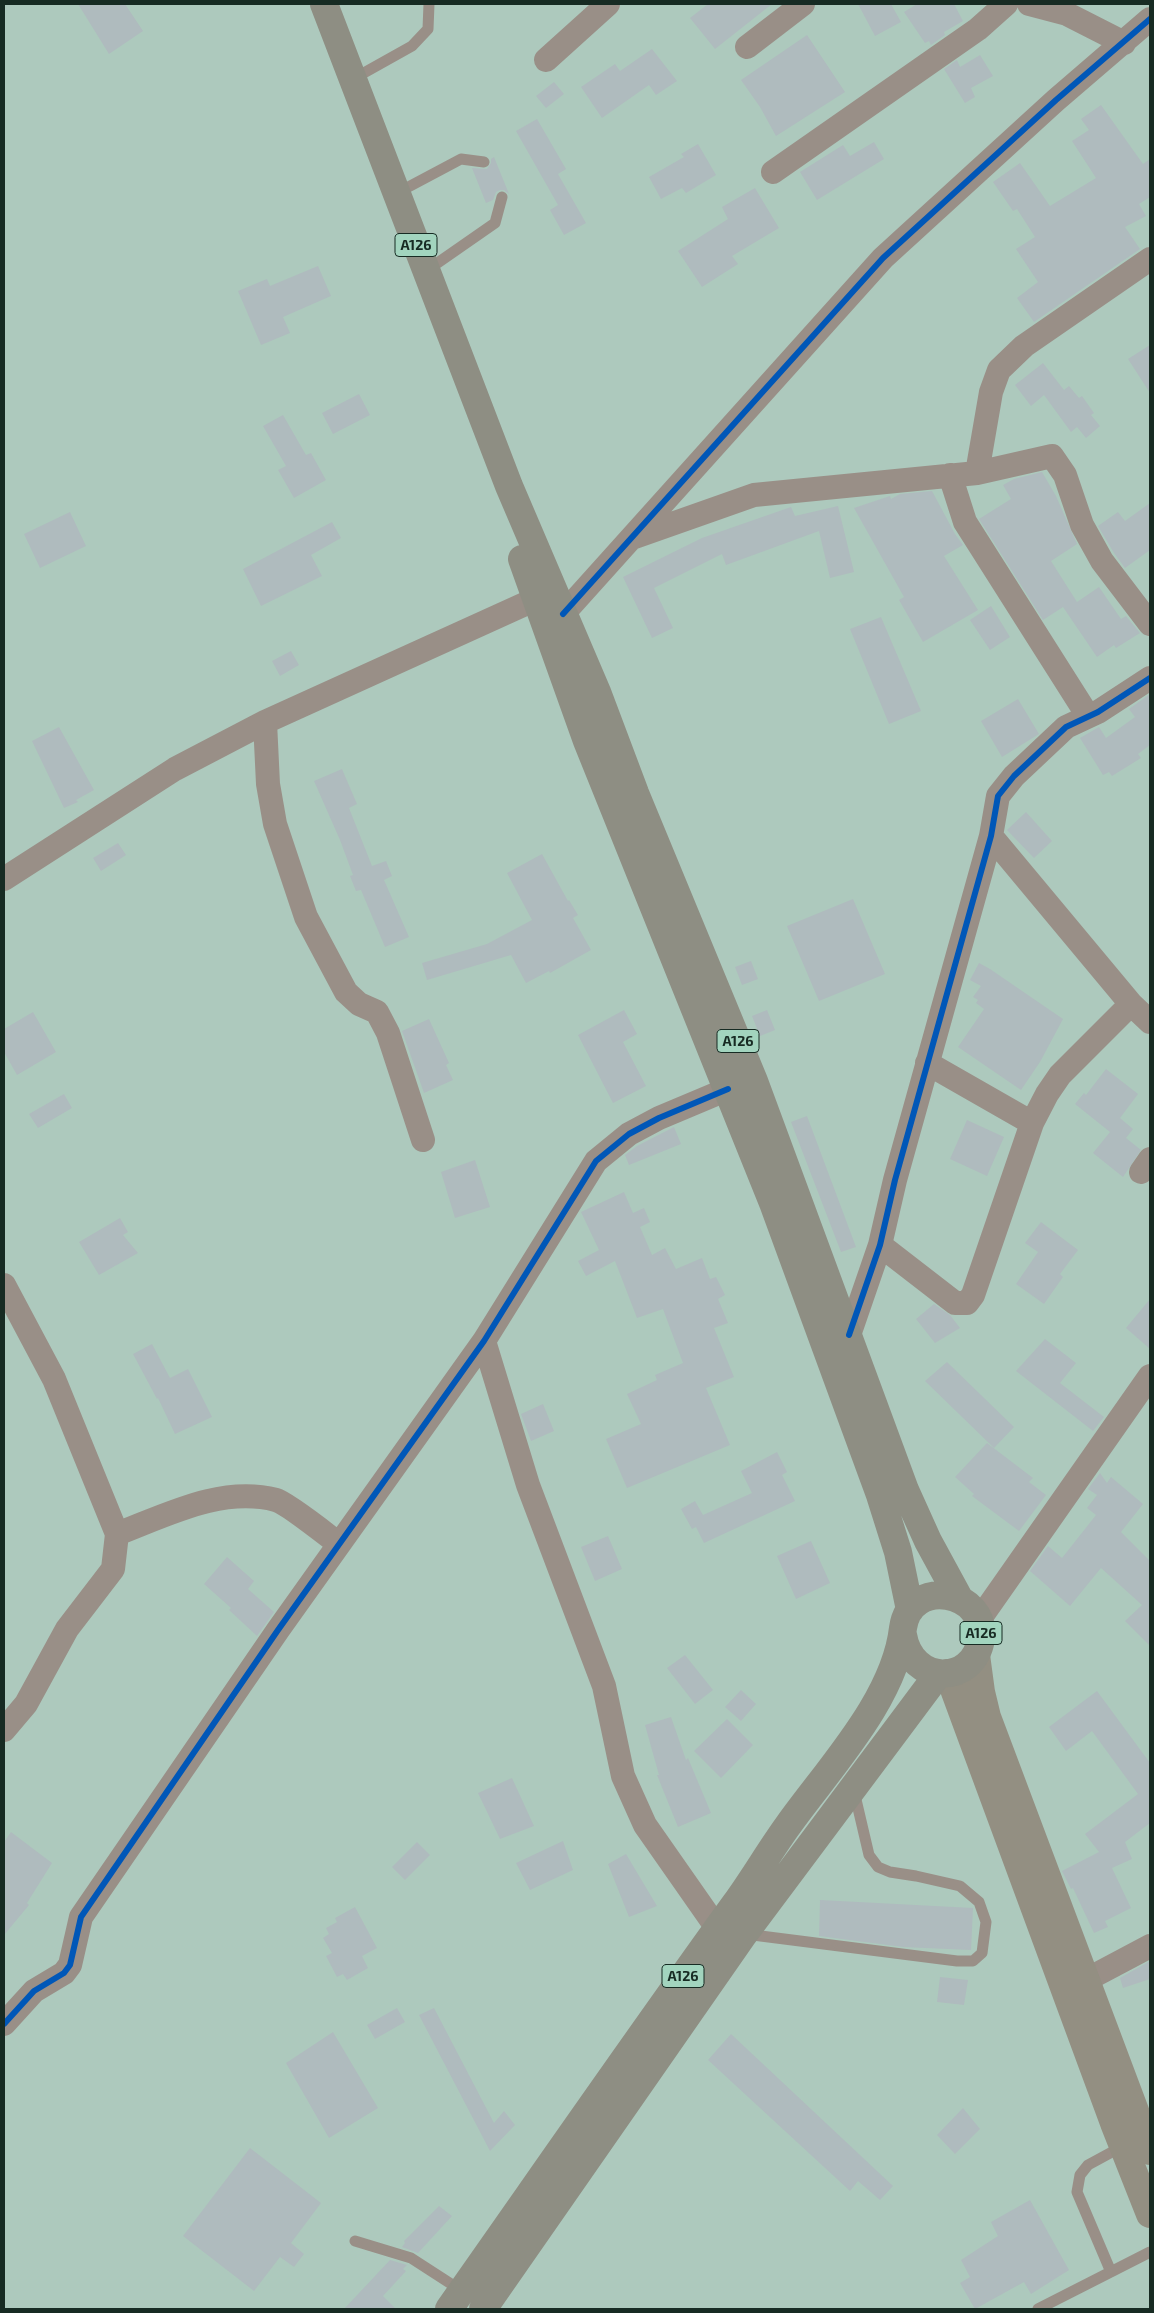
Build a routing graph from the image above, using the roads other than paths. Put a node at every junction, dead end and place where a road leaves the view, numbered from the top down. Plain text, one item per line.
1 (324, 4) edge
2 (429, 4) edge
3 (608, 4) edge
4 (803, 4) edge
5 (1006, 4) edge
6 (1029, 4) edge
7 (1150, 18) edge
8 (1124, 43) junction
9 (747, 47) dead end
10 (546, 60) dead end
11 (353, 79) junction
12 (484, 162) dead end
13 (773, 172) dead end
14 (396, 193) junction
15 (502, 197) dead end
16 (1150, 259) edge
17 (426, 271) junction
18 (977, 473) junction
19 (950, 475) junction
20 (509, 486) junction
21 (630, 539) junction
22 (536, 599) junction
23 (563, 614) junction
24 (1150, 624) edge
25 (1150, 678) edge
26 (1088, 716) junction
27 (264, 722) junction
28 (990, 836) junction
29 (4, 879) edge
30 (1131, 1004) junction
31 (1150, 1022) edge
32 (927, 1063) junction
33 (728, 1089) junction
34 (1032, 1124) junction
35 (423, 1140) dead end
36 (880, 1245) junction
37 (4, 1285) edge
38 (848, 1334) junction
39 (484, 1341) junction
40 (1150, 1376) edge
41 (117, 1534) junction
42 (340, 1544) junction
43 (958, 1598) junction
44 (979, 1620) junction
45 (907, 1622) junction
46 (976, 1654) junction
47 (944, 1673) junction
48 (4, 1730) edge
49 (853, 1787) junction
50 (717, 1928) junction
51 (744, 1934) junction
52 (1150, 1946) edge
53 (1086, 1980) junction
54 (4, 2024) edge
55 (1123, 2146) junction
56 (1150, 2151) edge
57 (1150, 2214) edge
58 (355, 2241) dead end
59 (1150, 2252) edge
60 (1111, 2272) junction
61 (456, 2300) edge
62 (483, 2309) edge
63 (1038, 2309) edge

1 - 11 highway, A126
2 - 11 lane
3 - 10 street
4 - 9 street
5 - 13 street
6 - 8 street
7 - 8 street
8 - 21 street
11 - 14 highway, A126
12 - 14 lane
14 - 17 highway, A126
15 - 17 lane
16 - 18 street
17 - 20 highway, A126
18 - 19 street
18 - 24 street
19 - 21 street
19 - 26 street
20 - 22 highway, A126
20 - 23 highway, A126
21 - 23 street
22 - 27 street
22 - 33 highway, A126
23 - 38 highway, A126
25 - 26 street
26 - 28 street
27 - 29 street
27 - 35 street
28 - 30 street
28 - 32 street
30 - 31 street
30 - 34 street
32 - 34 street
32 - 36 street
33 - 39 street
33 - 45 highway, A126
34 - 36 street
36 - 38 street
37 - 41 street
38 - 43 highway, A126
39 - 42 street
39 - 50 street
40 - 44 street
41 - 42 street
41 - 48 street
42 - 54 street
43 - 44 highway, A126
43 - 45 highway
44 - 46 highway, A126
45 - 47 highway, A126
45 - 50 highway, A126
46 - 47 highway, A126
46 - 53 main road
47 - 49 highway, A126
47 - 55 main road
49 - 51 highway, A126
49 - 51 lane
50 - 61 highway, A126
51 - 62 highway, A126
52 - 53 street
53 - 56 main road
55 - 57 main road
55 - 60 lane
58 - 61 lane
59 - 60 lane
60 - 63 lane

